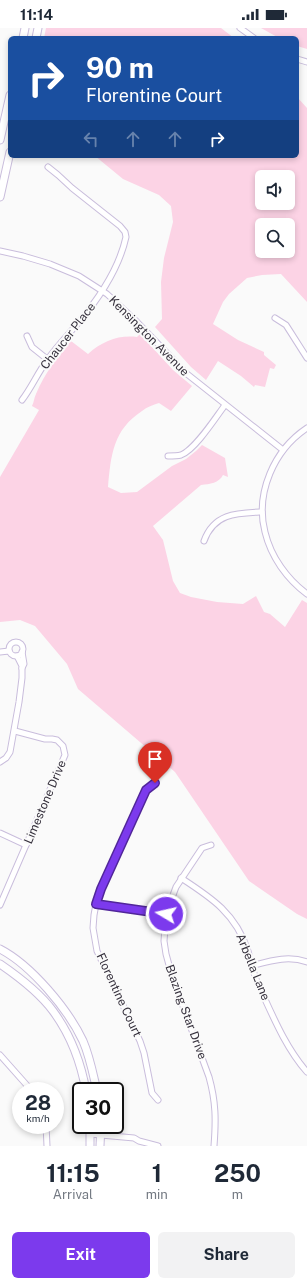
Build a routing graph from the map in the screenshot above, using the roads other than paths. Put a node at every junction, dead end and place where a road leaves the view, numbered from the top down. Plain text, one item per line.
1 (240, 28) edge
2 (251, 36) edge
3 (8, 104) edge
4 (0, 140) edge
5 (9, 158) edge
6 (48, 167) dead end
7 (0, 197) edge
8 (0, 251) edge
9 (102, 291) junction
10 (275, 318) dead end
11 (27, 336) dead end
12 (307, 358) edge
13 (47, 359) junction
14 (22, 400) dead end
15 (225, 405) junction
16 (307, 428) edge
17 (283, 450) junction
18 (168, 456) dead end
19 (262, 512) junction
20 (204, 540) dead end
21 (307, 594) edge
22 (9, 651) junction
23 (0, 652) edge
24 (22, 652) junction
25 (17, 656) junction
26 (22, 669) junction
27 (15, 731) junction
28 (0, 762) edge
29 (155, 783) dead end
30 (0, 833) edge
31 (26, 845) junction
32 (211, 845) dead end
33 (181, 878) junction
34 (96, 904) junction
35 (0, 906) edge
36 (166, 914) junction
37 (0, 949) edge
38 (307, 962) edge
39 (0, 964) edge
40 (252, 966) junction
41 (0, 1054) edge
42 (307, 1072) edge
43 (24, 1082) edge
44 (84, 1082) edge
45 (95, 1082) edge
46 (158, 1100) dead end
47 (46, 1134) edge
48 (90, 1134) joint
49 (100, 1135) junction
50 (139, 1143) edge
51 (47, 1146) edge
52 (90, 1146) edge
53 (100, 1146) edge
54 (154, 1146) edge
55 (158, 1146) edge
56 (214, 1146) edge

1 - 2 street
3 - 4 street
5 - 7 street
6 - 9 street, Chaucer Place
8 - 9 street, Kensington Avenue
9 - 13 street, Chaucer Place
9 - 15 street, Kensington Avenue
10 - 12 street
11 - 13 street
13 - 14 street, Chaucer Place
15 - 17 street, Kensington Avenue
15 - 18 street
16 - 17 street
17 - 19 street
19 - 20 street
19 - 21 street
22 - 23 street
22 - 24 street
22 - 25 street
24 - 25 street
24 - 26 street
25 - 26 street
26 - 27 street
27 - 28 street
27 - 31 street, Limestone Drive
29 - 34 street, Florentine Court
30 - 31 street
31 - 35 street, Limestone Drive
32 - 33 street, Blazing Star Drive
33 - 36 street, Blazing Star Drive
33 - 40 street, Arbella Lane
34 - 36 street
34 - 46 street, Florentine Court
36 - 56 street, Blazing Star Drive
37 - 45 street
38 - 40 street
39 - 44 street
40 - 42 street, Arbella Lane
41 - 43 street
47 - 51 street
48 - 49 street
48 - 52 street
49 - 50 street
49 - 53 street
50 - 54 street
54 - 55 street

